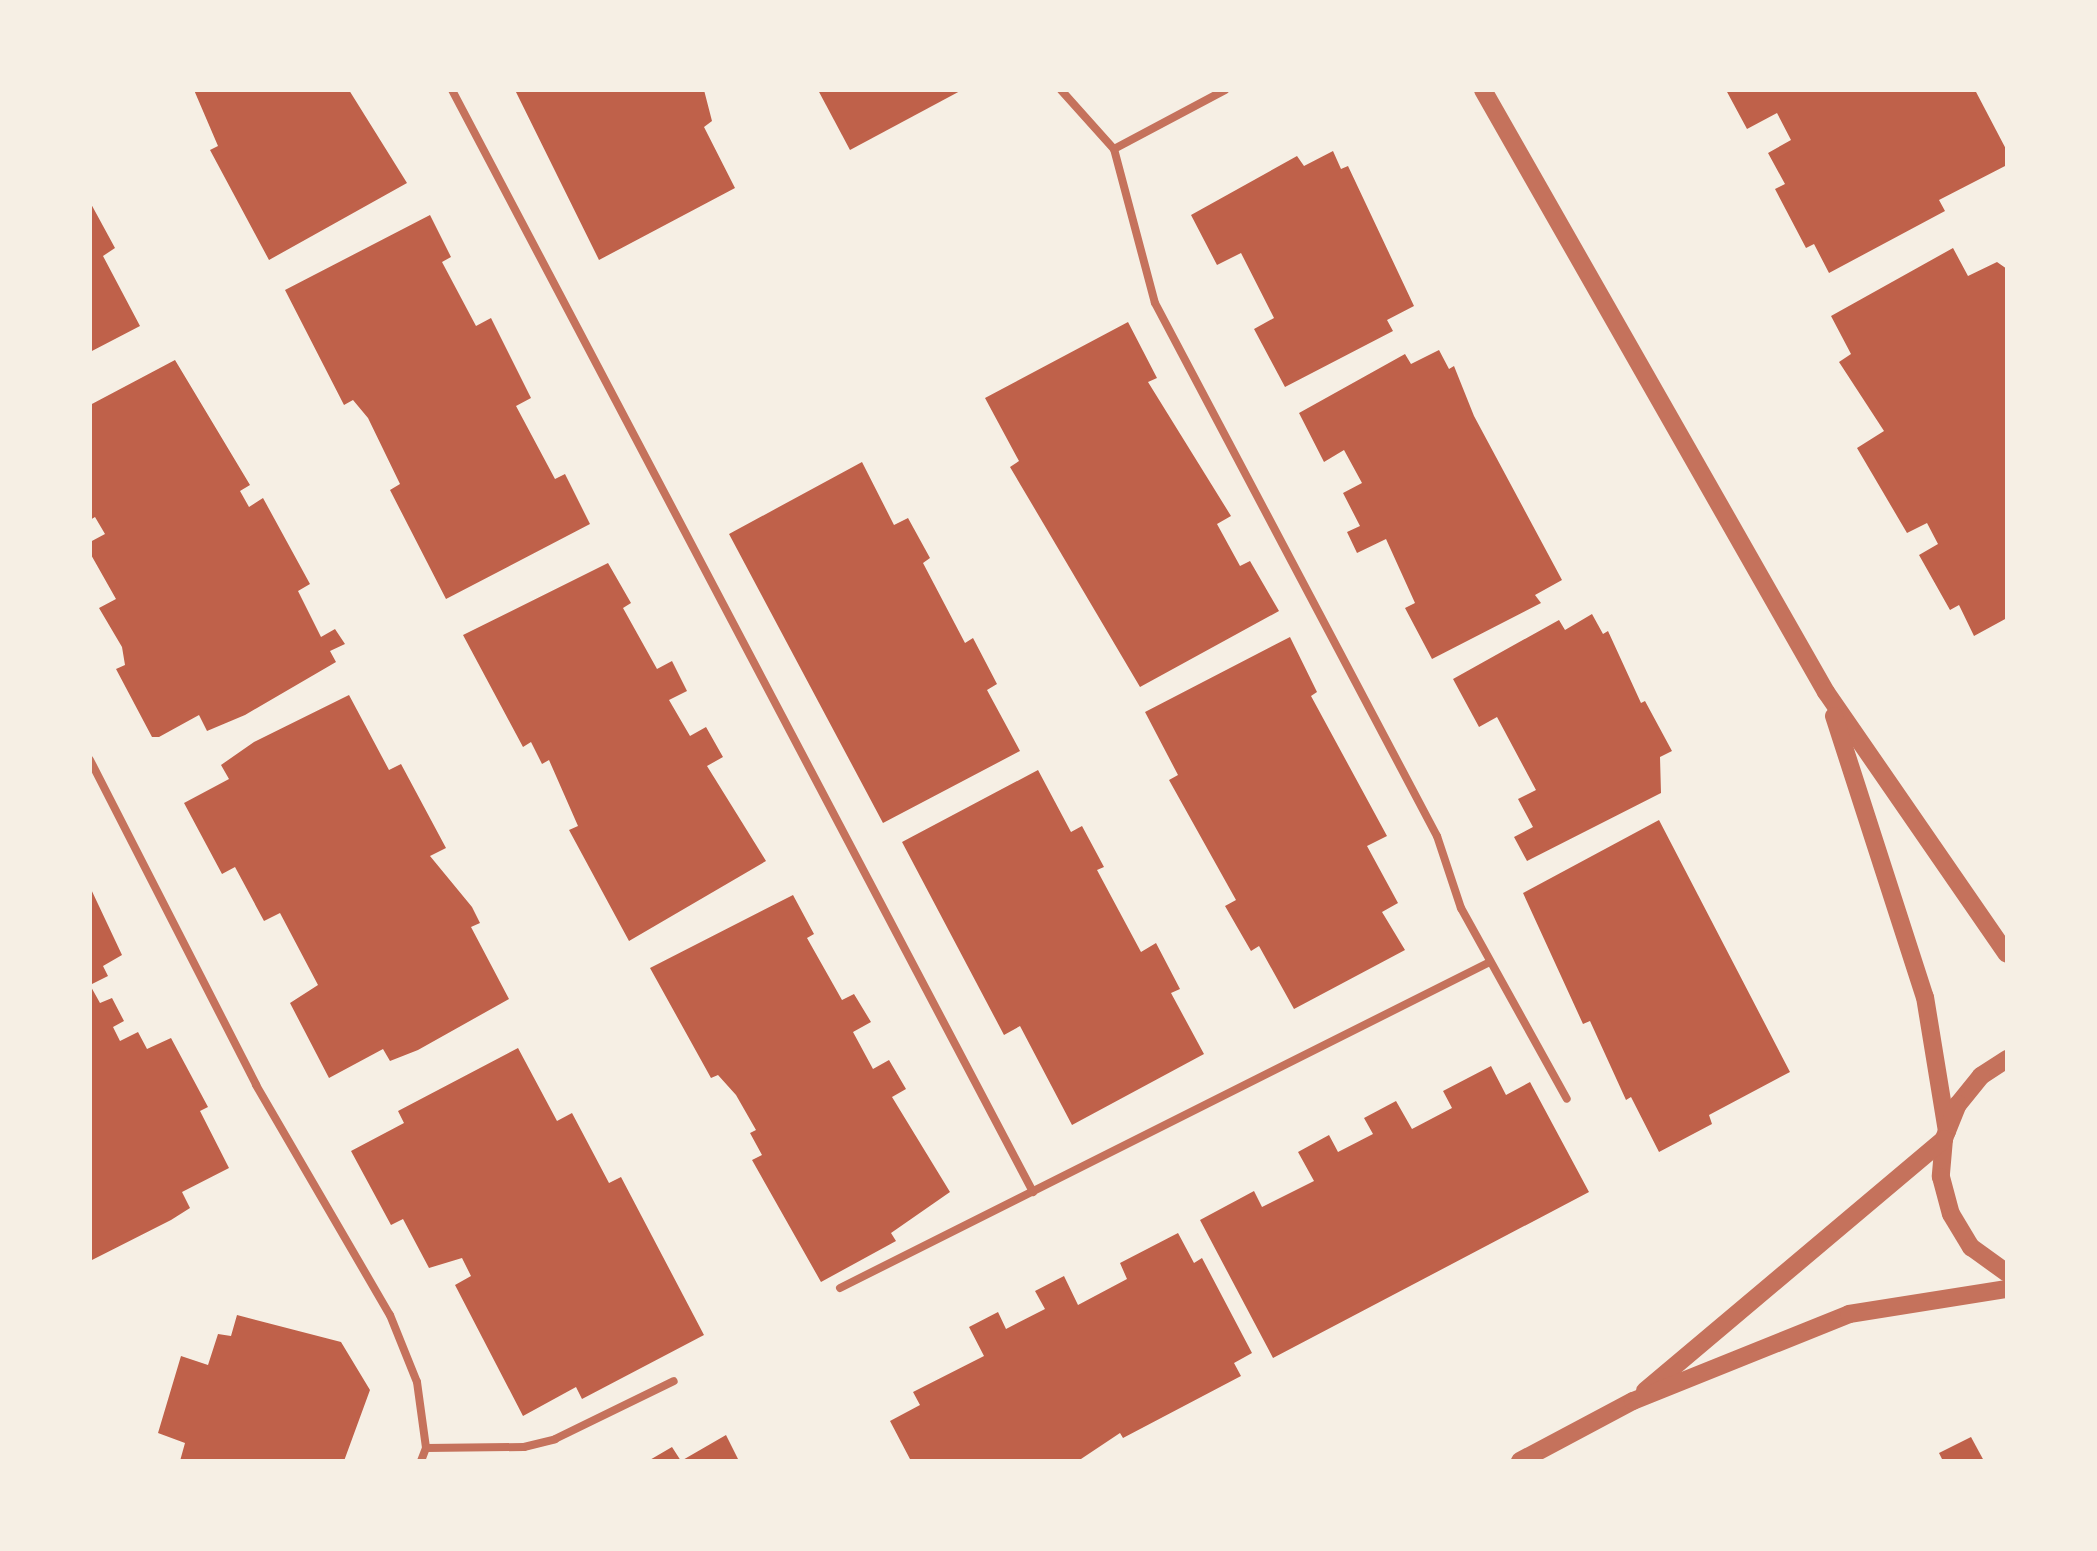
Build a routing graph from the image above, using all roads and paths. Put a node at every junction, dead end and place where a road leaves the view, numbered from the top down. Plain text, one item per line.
1 (452, 90) edge
2 (1061, 90) edge
3 (1225, 90) edge
4 (1483, 90) edge
5 (1114, 148) junction
6 (1826, 692) junction
7 (90, 760) edge
8 (2007, 954) edge
9 (1490, 962) junction
10 (2007, 1059) edge
11 (1566, 1099) dead end
12 (1945, 1135) junction
13 (1034, 1192) junction
14 (2007, 1273) edge
15 (840, 1288) dead end
16 (2007, 1289) edge
17 (674, 1381) dead end
18 (1633, 1401) junction
19 (426, 1448) junction
20 (421, 1461) edge
21 (1520, 1461) edge

1 - 13 lane
2 - 5 lane
3 - 5 lane
4 - 6 street
5 - 9 lane
6 - 8 street
6 - 12 street
7 - 19 lane
9 - 11 lane
9 - 13 lane
10 - 12 street
12 - 14 street
12 - 18 street
13 - 15 lane
16 - 18 street
17 - 19 lane
18 - 21 street
19 - 20 lane

